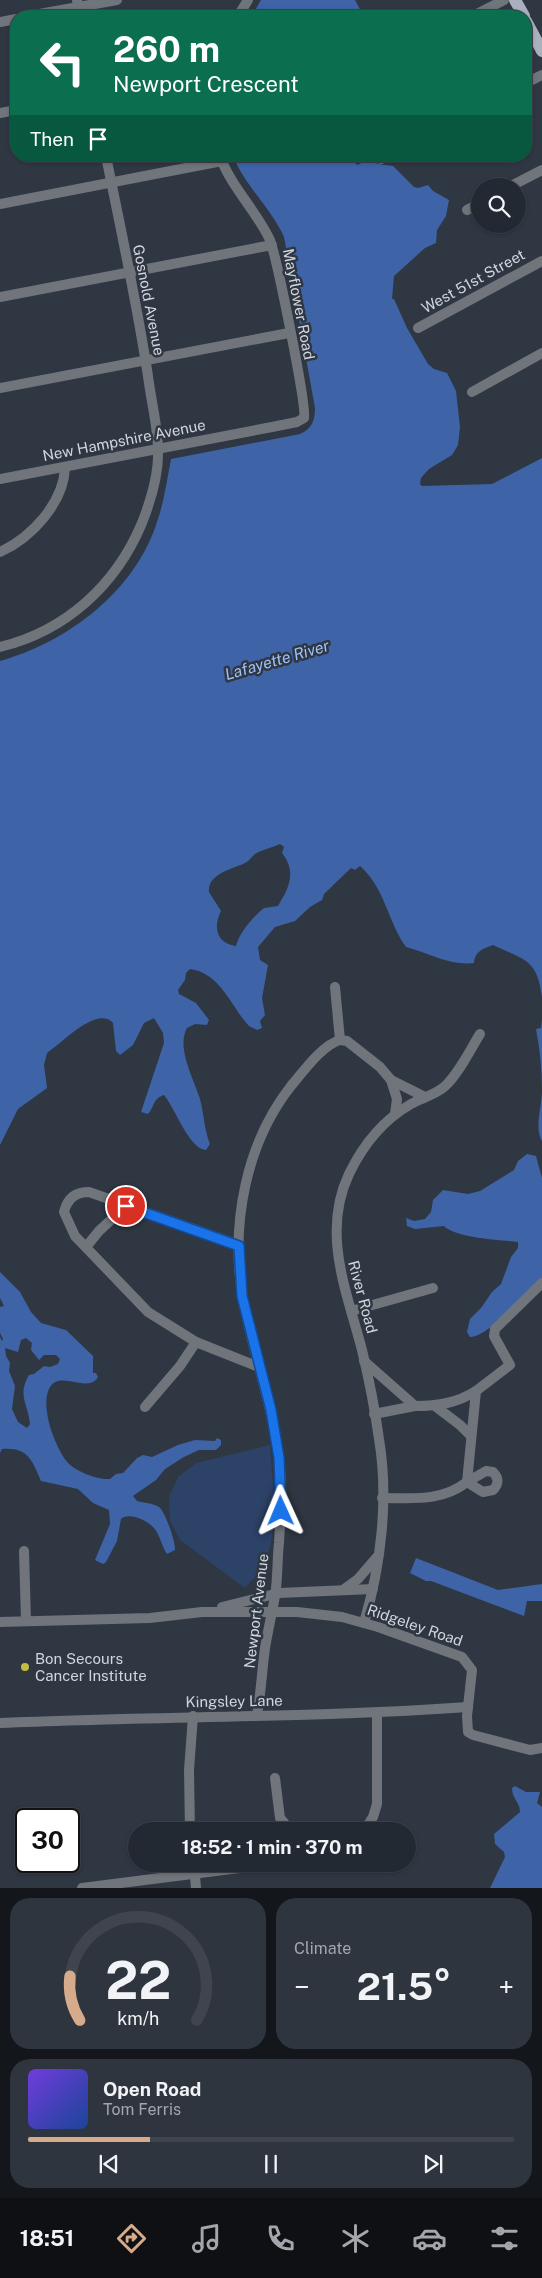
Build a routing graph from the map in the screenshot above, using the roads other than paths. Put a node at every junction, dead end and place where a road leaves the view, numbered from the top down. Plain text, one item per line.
1 (117, 0) edge
2 (504, 0) edge
3 (78, 8) edge
4 (66, 10) edge
5 (485, 10) edge
6 (532, 32) edge
7 (542, 51) edge
8 (107, 162) edge
9 (207, 162) edge
10 (223, 162) edge
11 (542, 170) edge
12 (526, 178) edge
13 (112, 183) junction
14 (0, 204) edge
15 (471, 208) edge
16 (467, 210) dead end
17 (272, 245) junction
18 (542, 261) edge
19 (129, 272) junction
20 (0, 297) edge
21 (418, 328) dead end
22 (290, 333) junction
23 (542, 353) edge
24 (146, 360) junction
25 (0, 388) edge
26 (472, 392) dead end
27 (253, 431) joint
28 (158, 450) junction
29 (65, 467) junction
30 (0, 479) edge
31 (0, 552) edge
32 (0, 647) edge
33 (335, 987) dead end
34 (480, 1034) dead end
35 (340, 1040) junction
36 (391, 1080) junction
37 (425, 1097) junction
38 (395, 1114) junction
39 (126, 1206) junction
40 (239, 1246) junction
41 (86, 1248) junction
42 (542, 1283) edge
43 (433, 1288) dead end
44 (351, 1310) junction
45 (196, 1342) junction
46 (364, 1361) junction
47 (258, 1367) junction
48 (476, 1391) junction
49 (416, 1406) junction
50 (435, 1406) junction
51 (145, 1407) dead end
52 (374, 1414) junction
53 (471, 1436) junction
54 (382, 1498) junction
55 (24, 1551) dead end
56 (378, 1556) junction
57 (373, 1589) junction
58 (343, 1590) junction
59 (275, 1595) junction
60 (272, 1611) junction
61 (202, 1612) junction
62 (26, 1621) junction
63 (0, 1622) edge
64 (364, 1623) junction
65 (468, 1707) junction
66 (377, 1713) junction
67 (257, 1715) junction
68 (193, 1716) junction
69 (0, 1723) edge
70 (542, 1748) edge
71 (275, 1778) dead end
72 (190, 1822) edge
73 (283, 1822) edge
74 (369, 1822) edge
75 (195, 1872) edge
76 (216, 1872) edge
77 (195, 1875) junction
78 (82, 1888) edge
79 (196, 1888) edge

1 - 3 street
2 - 5 street
3 - 4 street
6 - 7 main road
8 - 13 street, Gosnold Avenue
9 - 13 street
10 - 17 street, Mayflower Road
11 - 12 street
13 - 14 street
13 - 19 street, Gosnold Avenue
15 - 16 street
17 - 19 street
17 - 22 street, Mayflower Road
18 - 21 street, West 51st Street
19 - 20 street
19 - 24 street, Gosnold Avenue
22 - 24 street
22 - 27 street, Mayflower Road
23 - 26 street
24 - 25 street
24 - 28 street, Gosnold Avenue
27 - 28 street, New Hampshire Avenue
28 - 29 street, New Hampshire Avenue
28 - 32 street
29 - 30 street, New Hampshire Avenue
29 - 31 street
33 - 35 street
34 - 37 street, River Road
35 - 36 street
35 - 40 street, Newport Avenue
36 - 37 street
36 - 38 street
37 - 38 street, River Road
38 - 44 street, River Road
39 - 40 street
39 - 41 street
39 - 41 street
40 - 47 street, Newport Avenue
41 - 45 street
42 - 48 street
43 - 44 street
44 - 46 street, River Road
45 - 47 street
45 - 51 street
46 - 49 street
46 - 52 street, River Road
47 - 59 street, Newport Avenue
48 - 50 street
48 - 53 street
49 - 50 street
49 - 52 street
50 - 53 street
52 - 54 street, River Road
53 - 54 street
54 - 56 street, River Road
55 - 62 street
56 - 57 street, River Road
56 - 58 street
57 - 58 street, Ridgeley Road
57 - 64 street, River Road
58 - 59 street, Ridgeley Road
59 - 60 street, Newport Avenue
59 - 61 street, Ridgeley Road
60 - 61 street, Ridgeley Road
60 - 64 street, Ridgeley Road
60 - 67 street, Newport Avenue
61 - 62 street, Ridgeley Road
62 - 63 street, Ridgeley Road
64 - 65 street, Ridgeley Road
65 - 66 street, Kingsley Lane
65 - 70 street, Ridgeley Road
66 - 67 street, Kingsley Lane
66 - 74 street
67 - 68 street, Kingsley Lane
68 - 69 street, Kingsley Lane
68 - 72 street
71 - 73 street
75 - 77 street
76 - 77 street
77 - 78 street
77 - 79 street

